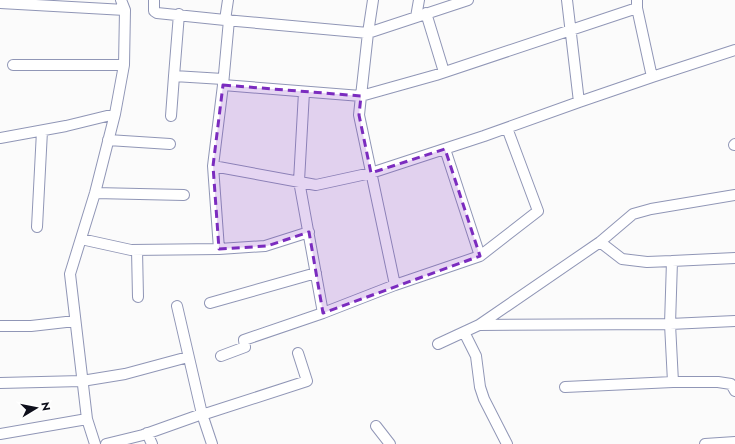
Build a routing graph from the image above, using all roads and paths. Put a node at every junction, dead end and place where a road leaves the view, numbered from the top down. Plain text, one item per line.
1 (121, 0) edge
2 (154, 0) edge
3 (228, 0) edge
4 (373, 0) edge
5 (419, 0) edge
6 (468, 0) edge
7 (567, 0) edge
8 (0, 3) edge
9 (637, 4) edge
10 (126, 10) junction
11 (179, 14) junction
12 (421, 15) junction
13 (227, 20) junction
14 (570, 30) junction
15 (368, 32) junction
16 (735, 50) edge
17 (13, 65) dead end
18 (124, 66) junction
19 (444, 72) junction
20 (174, 76) junction
21 (652, 77) junction
22 (223, 82) junction
23 (304, 92) junction
24 (361, 96) junction
25 (579, 102) junction
26 (115, 114) junction
27 (171, 116) dead end
28 (507, 128) junction
29 (42, 131) junction
30 (0, 138) edge
31 (108, 140) junction
32 (170, 144) dead end
33 (445, 149) junction
34 (213, 166) junction
35 (371, 173) junction
36 (300, 181) junction
37 (95, 193) junction
38 (184, 195) dead end
39 (735, 195) edge
40 (37, 227) dead end
41 (309, 232) junction
42 (81, 239) junction
43 (600, 242) junction
44 (219, 249) junction
45 (136, 250) junction
46 (480, 256) junction
47 (735, 258) edge
48 (672, 261) junction
49 (316, 273) junction
50 (395, 286) junction
51 (138, 297) dead end
52 (210, 303) dead end
53 (176, 306) dead end
54 (324, 313) junction
55 (75, 321) junction
56 (735, 321) edge
57 (670, 324) junction
58 (479, 325) junction
59 (0, 326) edge
60 (464, 332) junction
61 (438, 344) dead end
62 (298, 353) dead end
63 (221, 356) dead end
64 (188, 357) junction
65 (82, 381) junction
66 (673, 382) junction
67 (0, 383) edge
68 (565, 386) dead end
69 (735, 391) edge
70 (202, 414) junction
71 (87, 419) junction
72 (376, 426) dead end
73 (147, 433) junction
74 (0, 434) edge
75 (735, 442) edge
76 (505, 443) edge
77 (95, 444) edge
78 (106, 444) edge
79 (152, 444) edge
80 (212, 444) edge
81 (390, 444) edge
82 (705, 444) edge

1 - 10 street
2 - 11 street
3 - 13 street
4 - 15 street
5 - 12 street
6 - 12 street
7 - 14 street
8 - 10 street
9 - 14 street
9 - 21 street
10 - 18 street
11 - 13 street
11 - 20 street
12 - 15 street
12 - 19 street
13 - 15 street
13 - 22 street
14 - 19 street
14 - 25 street
15 - 24 street
16 - 21 street
17 - 18 street
18 - 26 street
19 - 24 street
20 - 22 street
20 - 27 street
21 - 25 street
22 - 23 street
22 - 34 street
23 - 24 street
23 - 36 street
24 - 35 street
25 - 28 street
26 - 29 street
26 - 31 street
28 - 33 street
28 - 46 street
29 - 30 street
29 - 40 street
31 - 32 street
31 - 37 street
33 - 35 street
33 - 46 street
34 - 36 street
34 - 44 street
35 - 36 street
35 - 50 street
36 - 41 street
37 - 38 street
37 - 42 street
39 - 43 street
41 - 44 street
41 - 49 street
42 - 45 street
42 - 55 street
43 - 48 street
43 - 58 street
44 - 45 street
45 - 51 street
46 - 50 street
47 - 48 street
48 - 57 street
49 - 52 street
49 - 54 street
50 - 54 street
53 - 64 street
54 - 63 street
55 - 59 street
55 - 65 street
56 - 57 street
57 - 58 street
57 - 66 street
58 - 60 street
60 - 61 street
60 - 76 street
62 - 70 street
64 - 65 street
64 - 70 street
65 - 67 street
65 - 71 street
66 - 68 street
66 - 69 street
70 - 73 street
70 - 80 street
71 - 74 street
71 - 77 street
72 - 81 street
73 - 78 street
73 - 79 street
75 - 82 street

